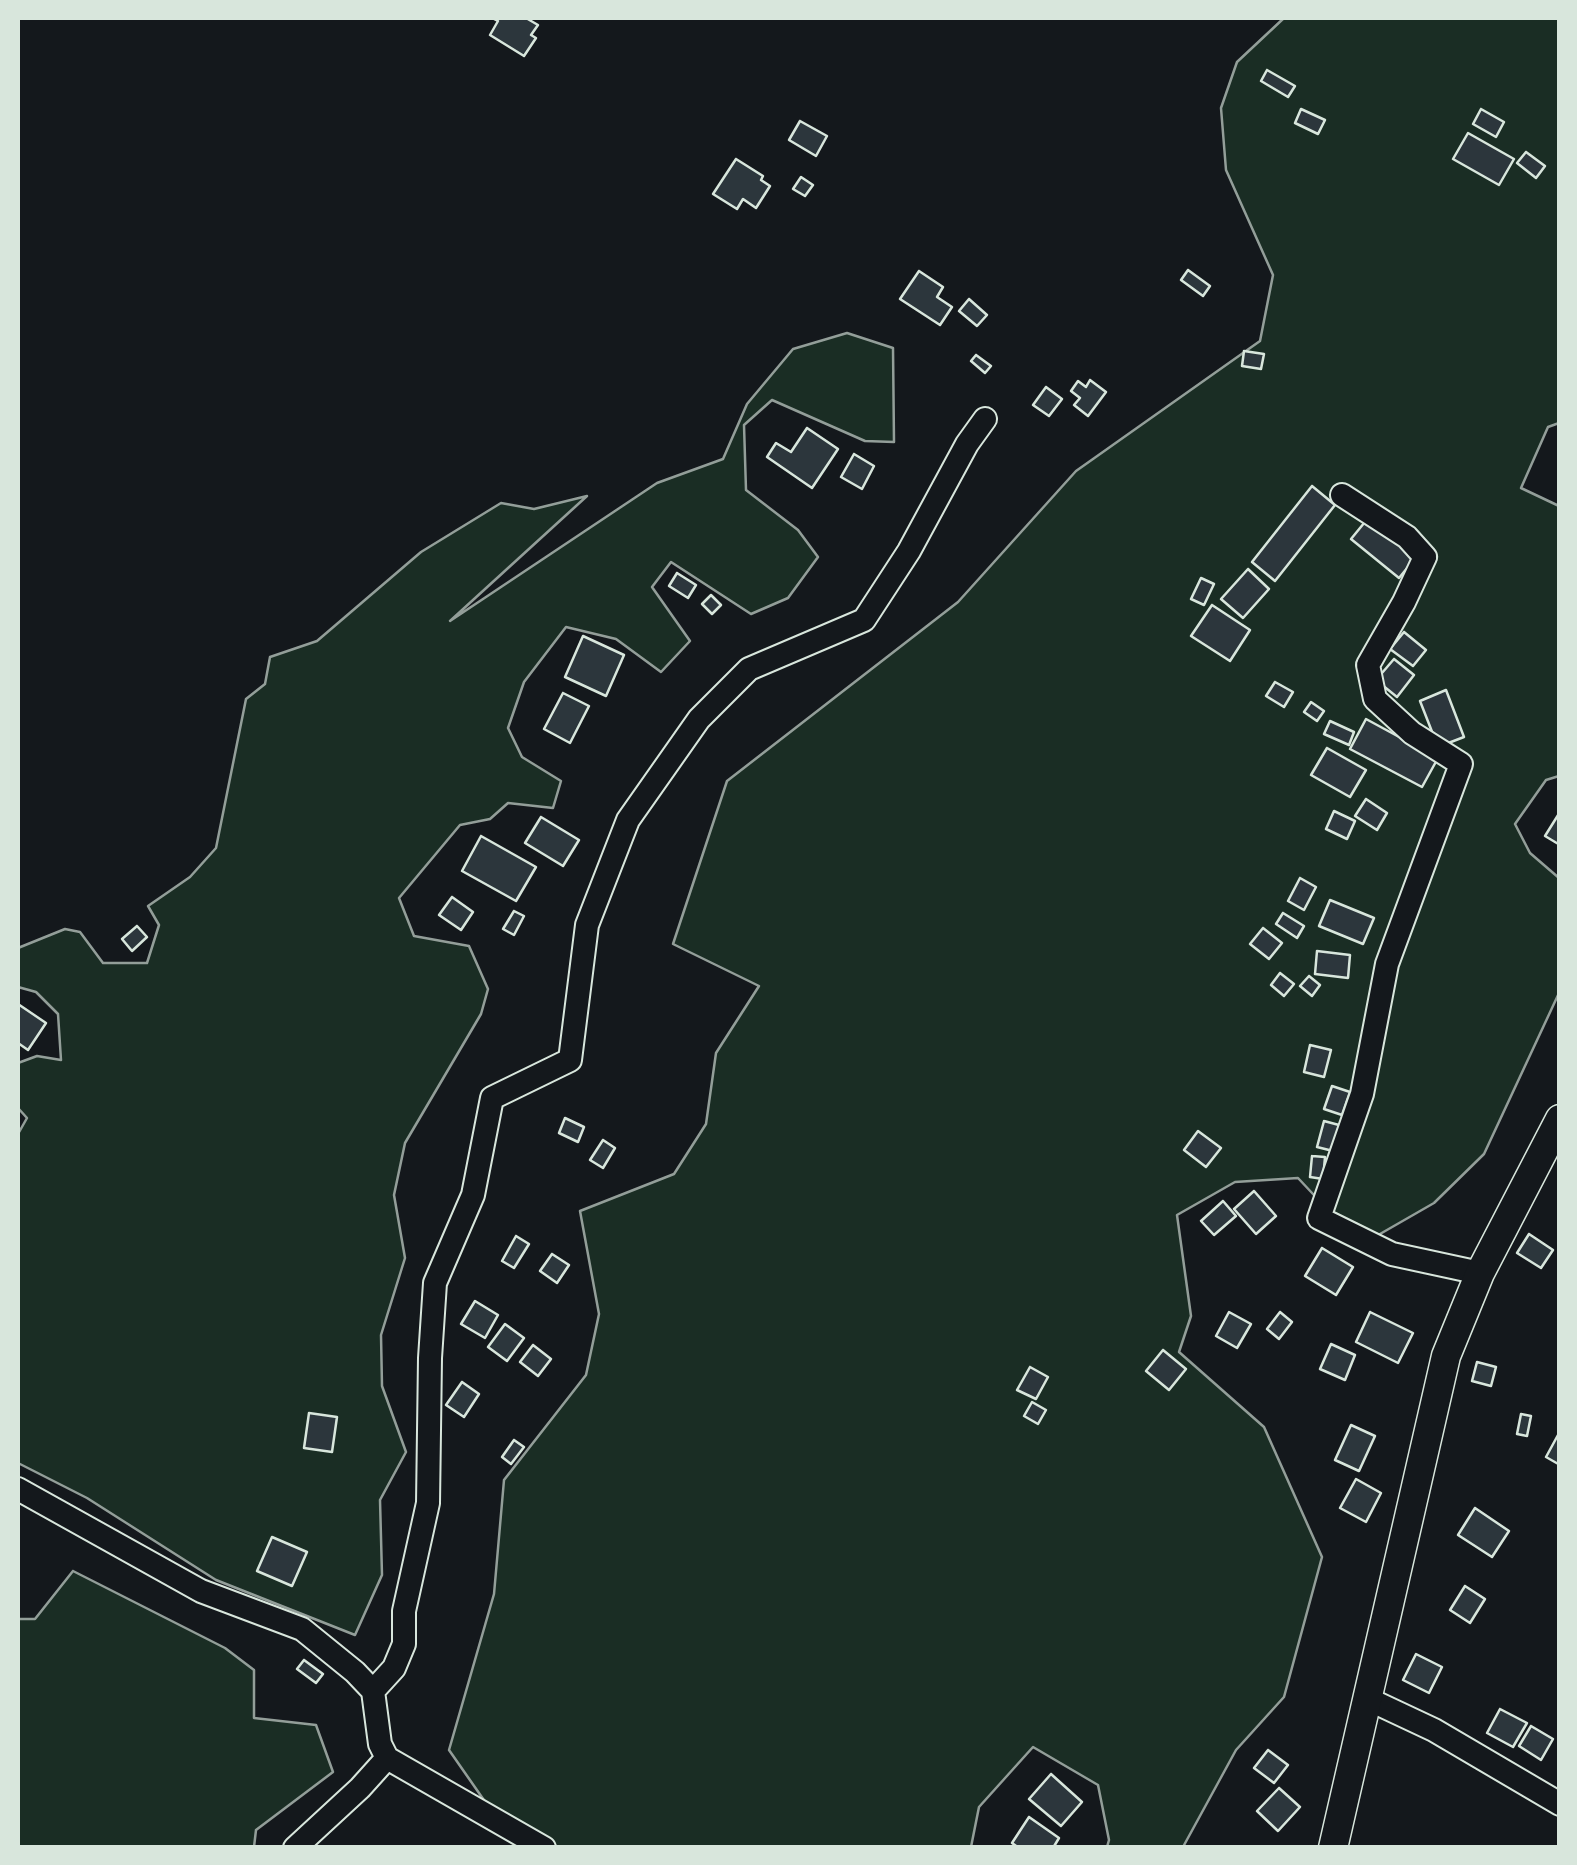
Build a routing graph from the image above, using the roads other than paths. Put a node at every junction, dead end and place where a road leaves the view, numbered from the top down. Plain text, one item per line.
1 (985, 419) dead end
2 (1342, 495) dead end
3 (1560, 1119) edge
4 (1480, 1273) junction
5 (18, 1489) edge
6 (373, 1692) junction
7 (1368, 1699) junction
8 (387, 1758) junction
9 (1560, 1804) edge
10 (295, 1848) edge
11 (544, 1848) edge
12 (1333, 1848) edge

1 - 6 street
2 - 4 street
3 - 4 street
4 - 7 street
5 - 6 street
6 - 8 street
7 - 9 street
7 - 12 street
8 - 10 street
8 - 11 street

